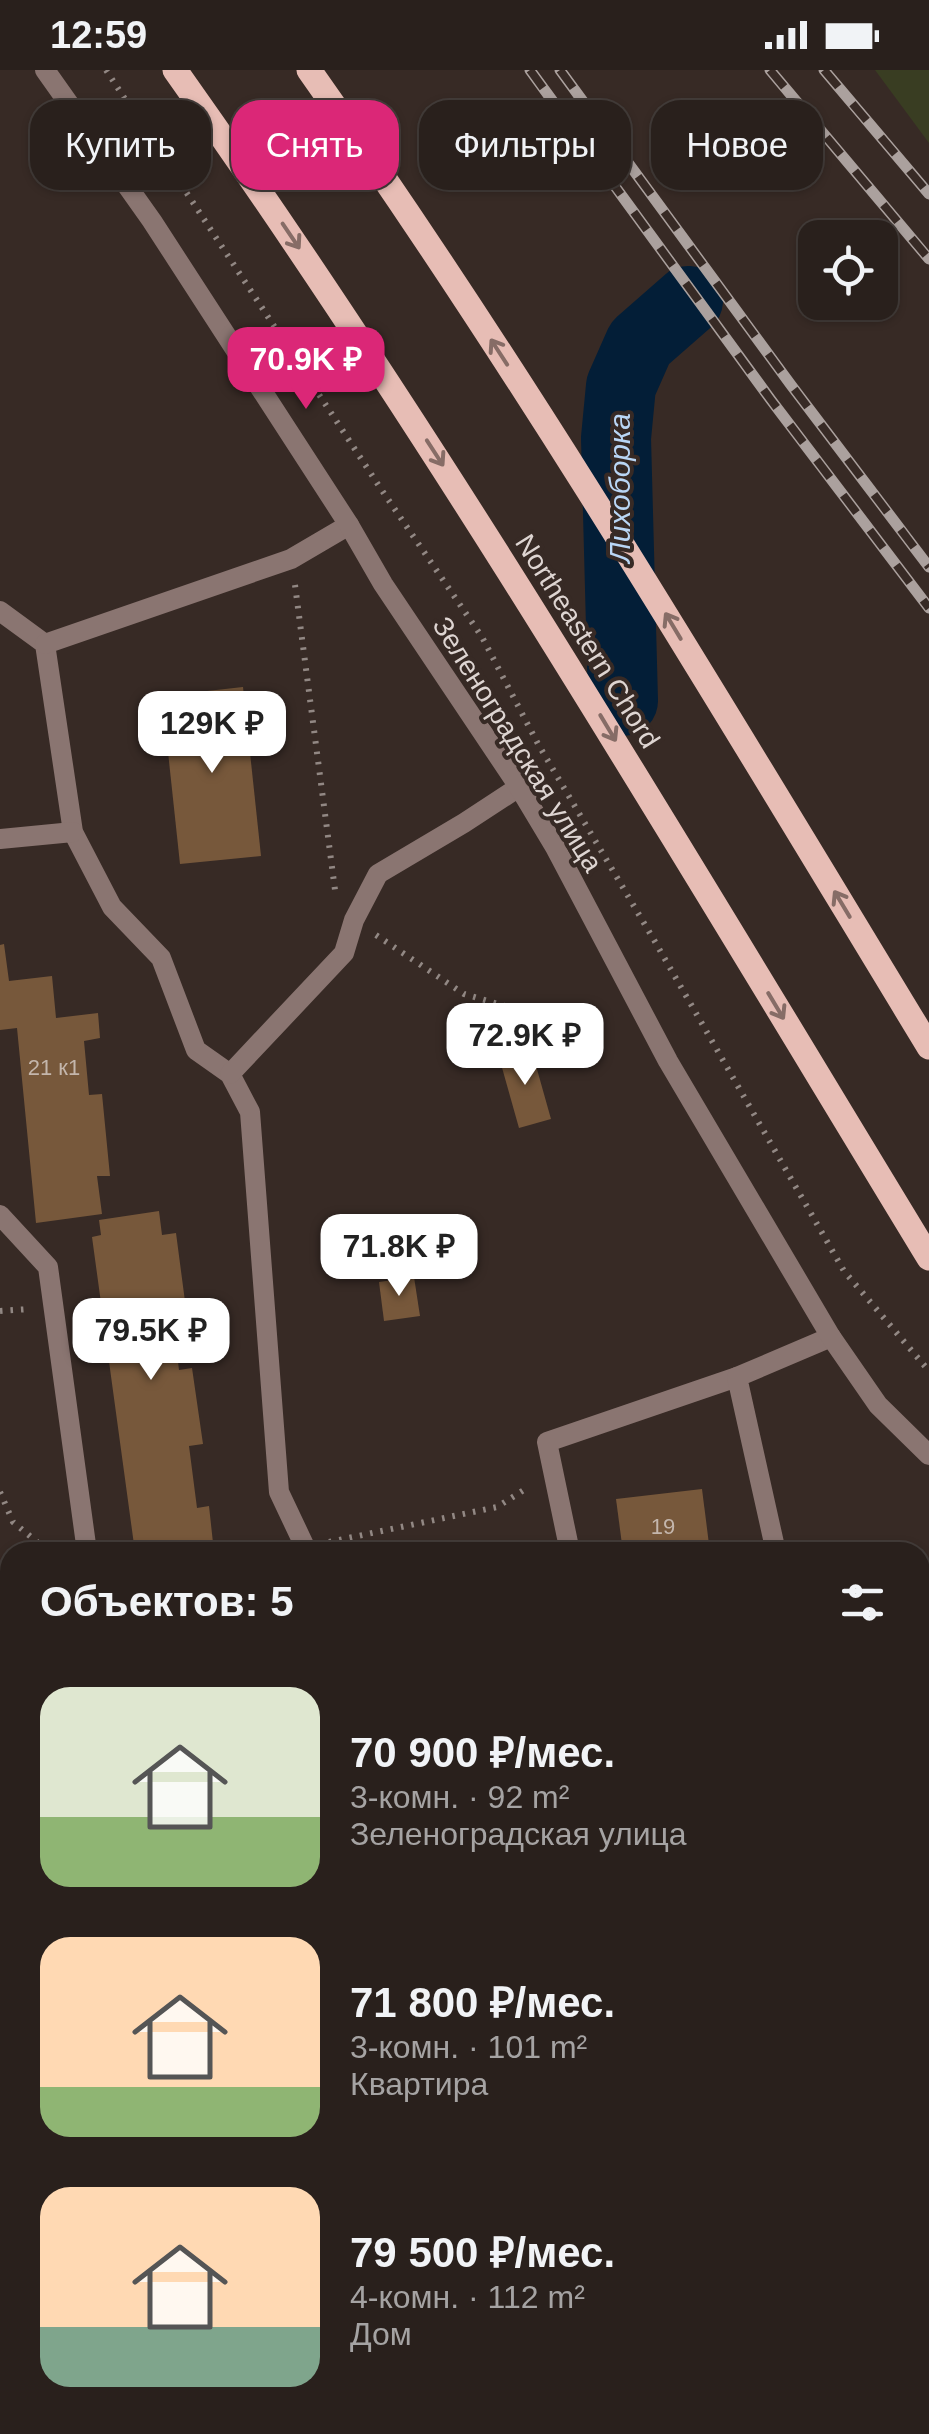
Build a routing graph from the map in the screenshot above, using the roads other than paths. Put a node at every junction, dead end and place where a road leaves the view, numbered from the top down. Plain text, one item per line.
1 (45, 70) edge
2 (176, 70) edge
3 (309, 70) edge
4 (349, 525) junction
5 (0, 611) edge
6 (45, 644) junction
7 (519, 787) junction
8 (74, 832) junction
9 (0, 839) edge
10 (929, 1047) edge
11 (230, 1074) junction
12 (0, 1215) edge
13 (929, 1258) edge
14 (831, 1337) junction
15 (736, 1377) junction
16 (929, 1455) edge
17 (86, 1542) edge
18 (301, 1542) edge
19 (568, 1542) edge
20 (774, 1542) edge

1 - 4 street, Зеленоградская улица
2 -> 13 main road, Northeastern Chord
10 -> 3 main road
4 - 6 street
4 - 7 street, Зеленоградская улица
5 - 6 street
6 - 8 street
7 - 11 street
7 - 14 street, Зеленоградская улица
8 - 9 street
8 - 11 street
11 - 18 street
12 - 17 street
14 - 15 street
14 - 16 street, Зеленоградская улица
15 - 19 street
15 - 20 street

